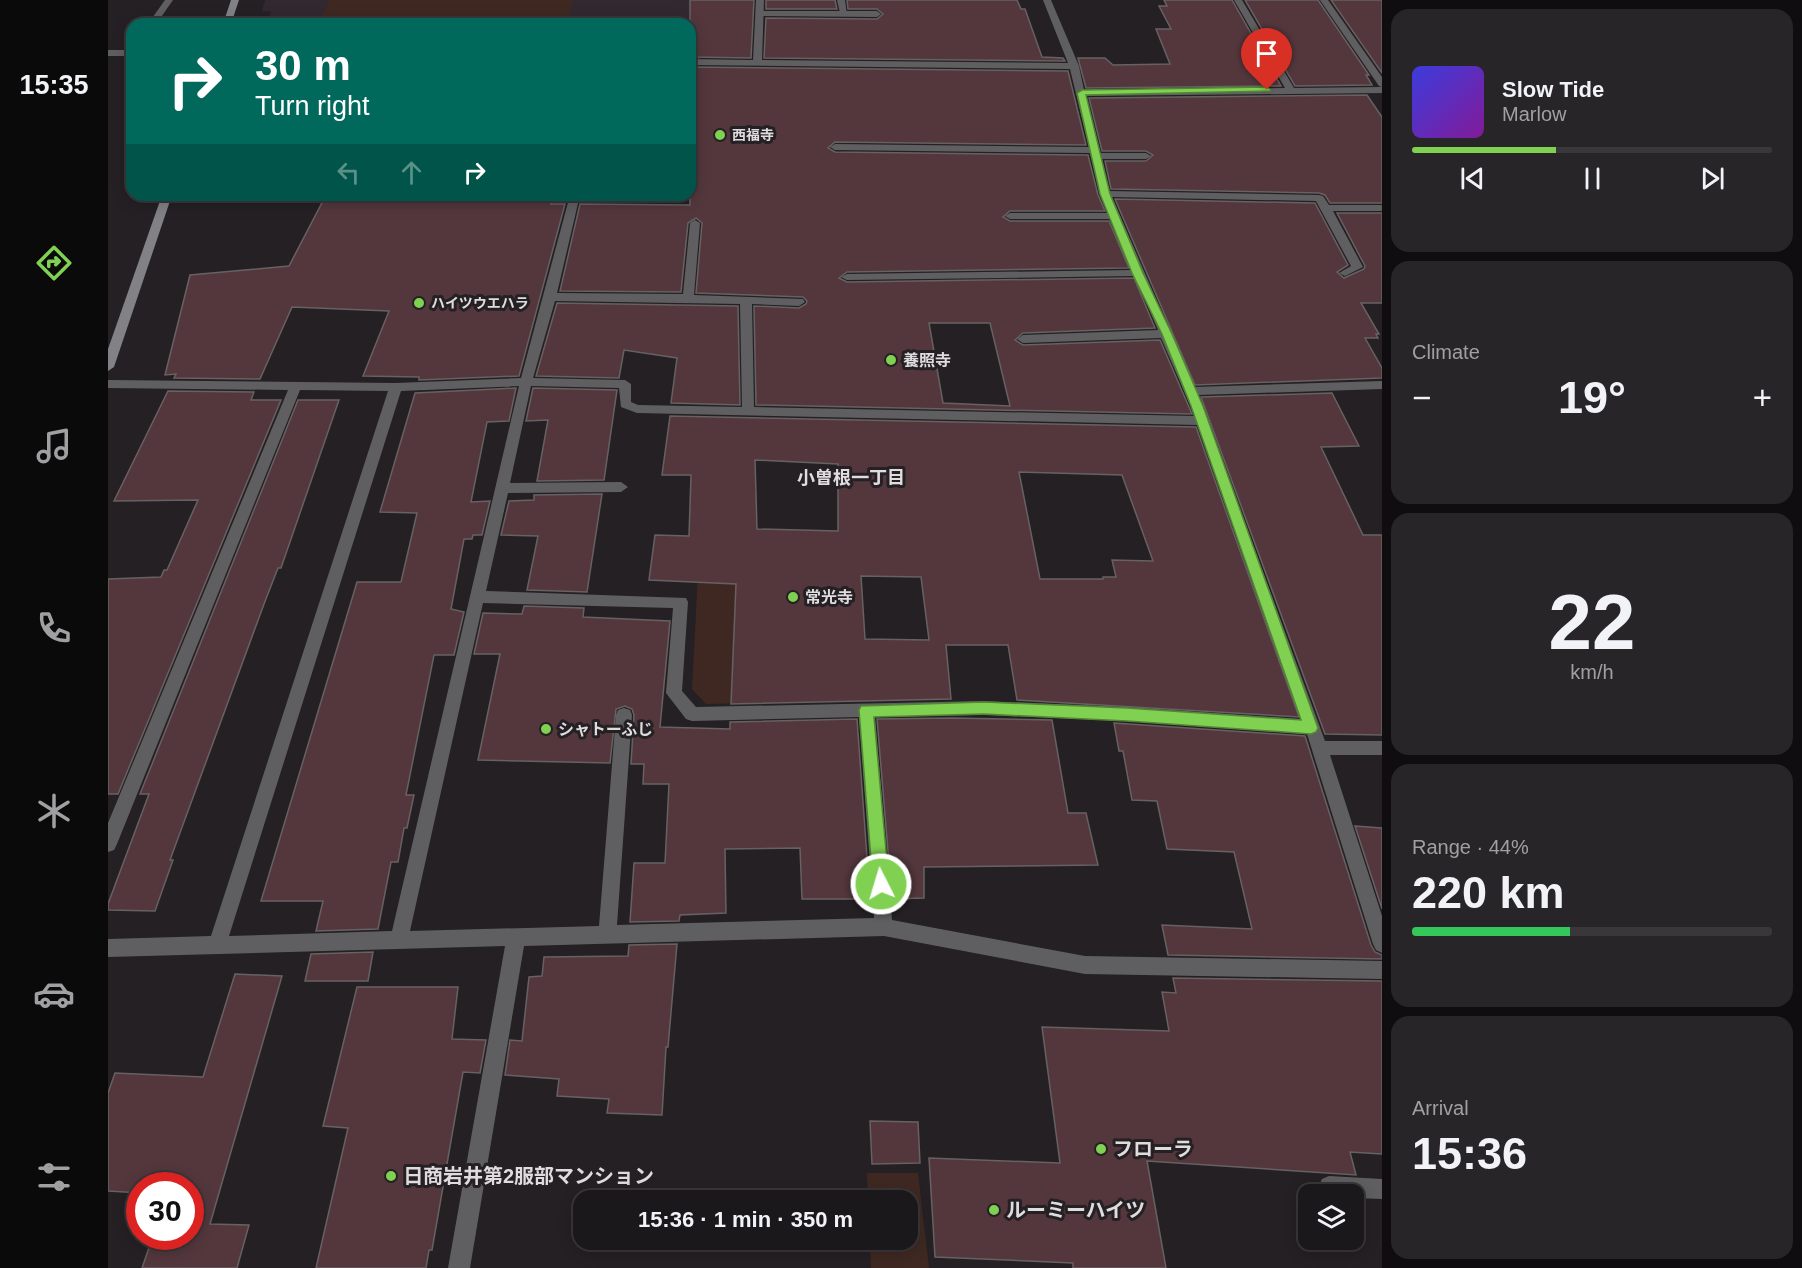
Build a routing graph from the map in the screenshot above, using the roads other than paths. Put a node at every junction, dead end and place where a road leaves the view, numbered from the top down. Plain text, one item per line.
1 (169, 0) edge
2 (235, 0) edge
3 (760, 0) edge
4 (841, 0) edge
5 (1047, 0) edge
6 (1238, 0) edge
7 (1324, 0) edge
8 (844, 13) junction
9 (760, 14) junction
10 (877, 14) dead end
11 (156, 18) edge
12 (229, 18) edge
13 (108, 53) edge
14 (126, 53) edge
15 (696, 62) edge
16 (758, 63) junction
17 (1074, 66) junction
18 (1382, 84) edge
19 (1290, 89) junction
20 (1382, 90) edge
21 (1082, 93) junction
22 (835, 147) dead end
23 (1094, 153) junction
24 (1146, 156) dead end
25 (1105, 194) junction
26 (165, 201) edge
27 (574, 201) edge
28 (1326, 208) junction
29 (1382, 208) edge
30 (1010, 216) dead end
31 (1113, 216) junction
32 (695, 223) dead end
33 (1137, 273) junction
34 (1345, 273) dead end
35 (847, 277) dead end
36 (550, 297) junction
37 (688, 298) junction
38 (746, 298) junction
39 (799, 302) dead end
40 (1167, 334) junction
41 (1023, 339) dead end
42 (108, 367) edge
43 (526, 382) junction
44 (108, 384) edge
45 (1382, 385) edge
46 (295, 387) junction
47 (396, 387) junction
48 (1191, 391) junction
49 (748, 412) junction
50 (1203, 421) junction
51 (502, 488) junction
52 (621, 488) dead end
53 (477, 597) junction
54 (866, 710) junction
55 (624, 715) dead end
56 (1311, 728) junction
57 (1320, 748) junction
58 (1382, 748) edge
59 (108, 844) edge
60 (1377, 916) edge
61 (884, 927) junction
62 (608, 935) junction
63 (516, 938) junction
64 (399, 940) junction
65 (1382, 944) edge
66 (217, 945) junction
67 (108, 948) edge
68 (1382, 970) edge
69 (1364, 1188) edge
70 (1382, 1189) edge
71 (459, 1268) edge

1 - 11 street
2 - 12 street
3 - 9 street
4 - 8 street
5 - 17 street
6 - 19 street
7 - 18 street
8 - 9 street
8 - 10 street
9 - 16 street
13 - 14 street
15 - 16 street
16 - 17 street
17 - 21 street
19 - 20 street
19 - 21 street
21 - 23 street
22 - 23 street
23 - 24 street
23 - 25 street
25 - 28 street
25 - 31 street
26 - 42 street
27 - 36 street
28 - 29 street
28 - 34 street
30 - 31 street
31 - 33 street
32 - 37 street
33 - 35 street
33 - 40 street
36 - 37 street
36 - 43 street
37 - 38 street
38 - 39 street
38 - 49 street
40 - 41 street
40 - 48 street
43 - 47 street
43 - 49 street
43 - 51 street
44 - 46 street
45 - 48 street
46 - 47 street
46 - 59 street
47 - 66 street
48 - 50 street
49 - 50 street
50 - 56 street
51 - 52 street
51 - 53 street
53 - 54 street
53 - 64 street
54 - 56 street
54 - 61 street
55 - 62 street
56 - 57 street
57 - 58 street
57 - 60 street
60 - 65 street
61 - 62 street
61 - 68 street
62 - 63 street
63 - 64 street
63 - 71 street
64 - 66 street
66 - 67 street
69 - 70 street

